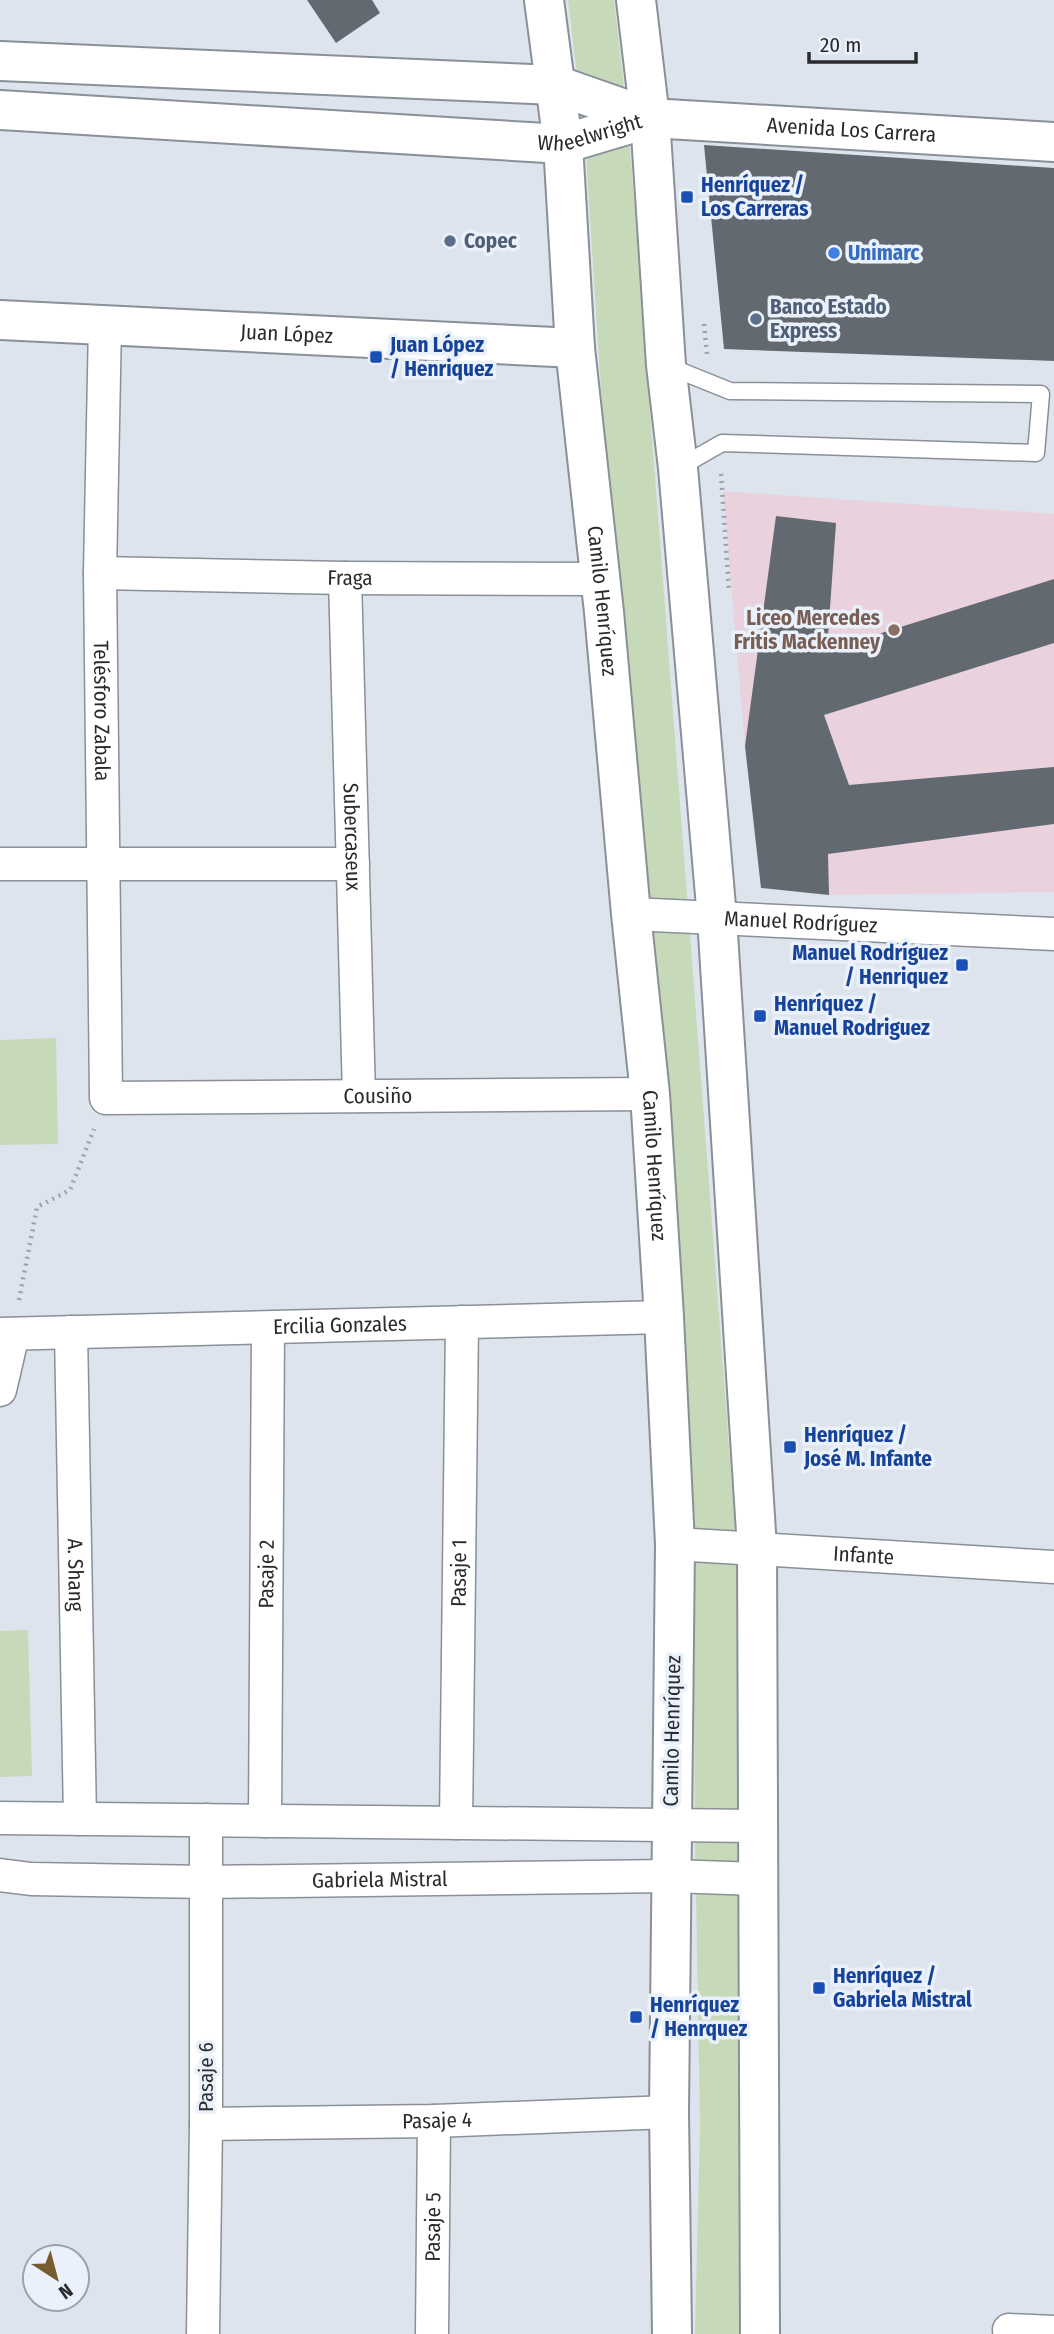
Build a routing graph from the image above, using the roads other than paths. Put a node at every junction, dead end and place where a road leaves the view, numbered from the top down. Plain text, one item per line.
1 (544, 0) edge
2 (636, 0) edge
3 (0, 61) edge
4 (556, 85) junction
5 (0, 110) edge
6 (650, 118) junction
7 (1054, 142) edge
8 (563, 144) junction
9 (0, 320) edge
10 (105, 324) junction
11 (575, 348) junction
12 (666, 365) junction
13 (678, 468) junction
14 (100, 573) junction
15 (345, 578) junction
16 (599, 579) junction
17 (0, 864) edge
18 (103, 864) junction
19 (353, 864) junction
20 (631, 914) junction
21 (717, 918) junction
22 (1054, 934) edge
23 (650, 1094) junction
24 (359, 1096) junction
25 (106, 1098) joint
26 (664, 1317) junction
27 (462, 1322) junction
28 (268, 1328) junction
29 (71, 1332) junction
30 (7, 1334) edge
31 (0, 1390) edge
32 (675, 1544) junction
33 (757, 1548) junction
34 (1054, 1567) edge
35 (0, 1818) edge
36 (80, 1819) junction
37 (206, 1820) junction
38 (265, 1821) junction
39 (456, 1823) junction
40 (671, 1826) junction
41 (757, 1826) junction
42 (0, 1875) edge
43 (670, 1876) junction
44 (758, 1878) junction
45 (207, 1881) junction
46 (669, 2112) junction
47 (434, 2121) junction
48 (206, 2124) junction
49 (1009, 2330) dead end
50 (1054, 2332) edge
51 (203, 2334) edge
52 (432, 2334) edge
53 (672, 2334) edge
54 (760, 2334) edge

1 - 4 main road, Camilo Henríquez
2 - 6 main road
3 - 4 main road, Wheelwright
4 - 6 main road, Wheelwright
4 - 8 main road, Camilo Henríquez
5 - 8 main road, Wheelwright
6 - 7 main road, Avenida Los Carrera
6 - 8 main road, Wheelwright
6 - 12 main road
8 - 11 main road, Camilo Henríquez
9 - 10 main road, Juan López
10 - 11 main road, Juan López
10 - 14 street, Telésforo Zabala
11 - 16 main road, Camilo Henríquez
12 - 13 main road
12 - 13 lane
13 - 21 main road
14 - 15 street, Fraga
14 - 18 street, Telésforo Zabala
15 - 16 street, Fraga
15 - 19 street, Subercaseux
16 - 20 main road, Camilo Henríquez
17 - 18 street
18 - 19 street
18 - 25 street, Telésforo Zabala
19 - 24 street, Subercaseux
20 - 21 street, Manuel Rodríguez
20 - 23 main road, Camilo Henríquez
21 - 22 street, Manuel Rodríguez
21 - 33 main road
23 - 24 street, Cousiño
23 - 26 main road, Camilo Henríquez
24 - 25 street, Cousiño
26 - 27 street, Ercilia Gonzales
26 - 32 main road, Camilo Henríquez
27 - 28 street, Ercilia Gonzales
27 - 39 street, Pasaje 1
28 - 29 street, Ercilia Gonzales
28 - 38 street, Pasaje 2
29 - 30 street, Ercilia Gonzales
29 - 36 street, A. Shang
30 - 31 street
32 - 33 street, Infante
32 - 40 main road, Camilo Henríquez
33 - 34 street, Infante
33 - 41 main road
35 - 36 street
36 - 37 street
37 - 38 street
37 - 45 street, Pasaje 6
38 - 39 street
39 - 40 street
40 - 41 street
40 - 43 main road, Camilo Henríquez
41 - 44 main road
42 - 45 street, Gabriela Mistral
43 - 44 street, Gabriela Mistral
43 - 45 street, Gabriela Mistral
43 - 46 main road, Camilo Henríquez
44 - 54 main road
45 - 48 street, Pasaje 6
46 - 47 street, Pasaje 4
46 - 53 main road, Camilo Henríquez
47 - 48 street, Pasaje 4
47 - 52 street, Pasaje 5
48 - 51 street, Pasaje 6
49 - 50 street

